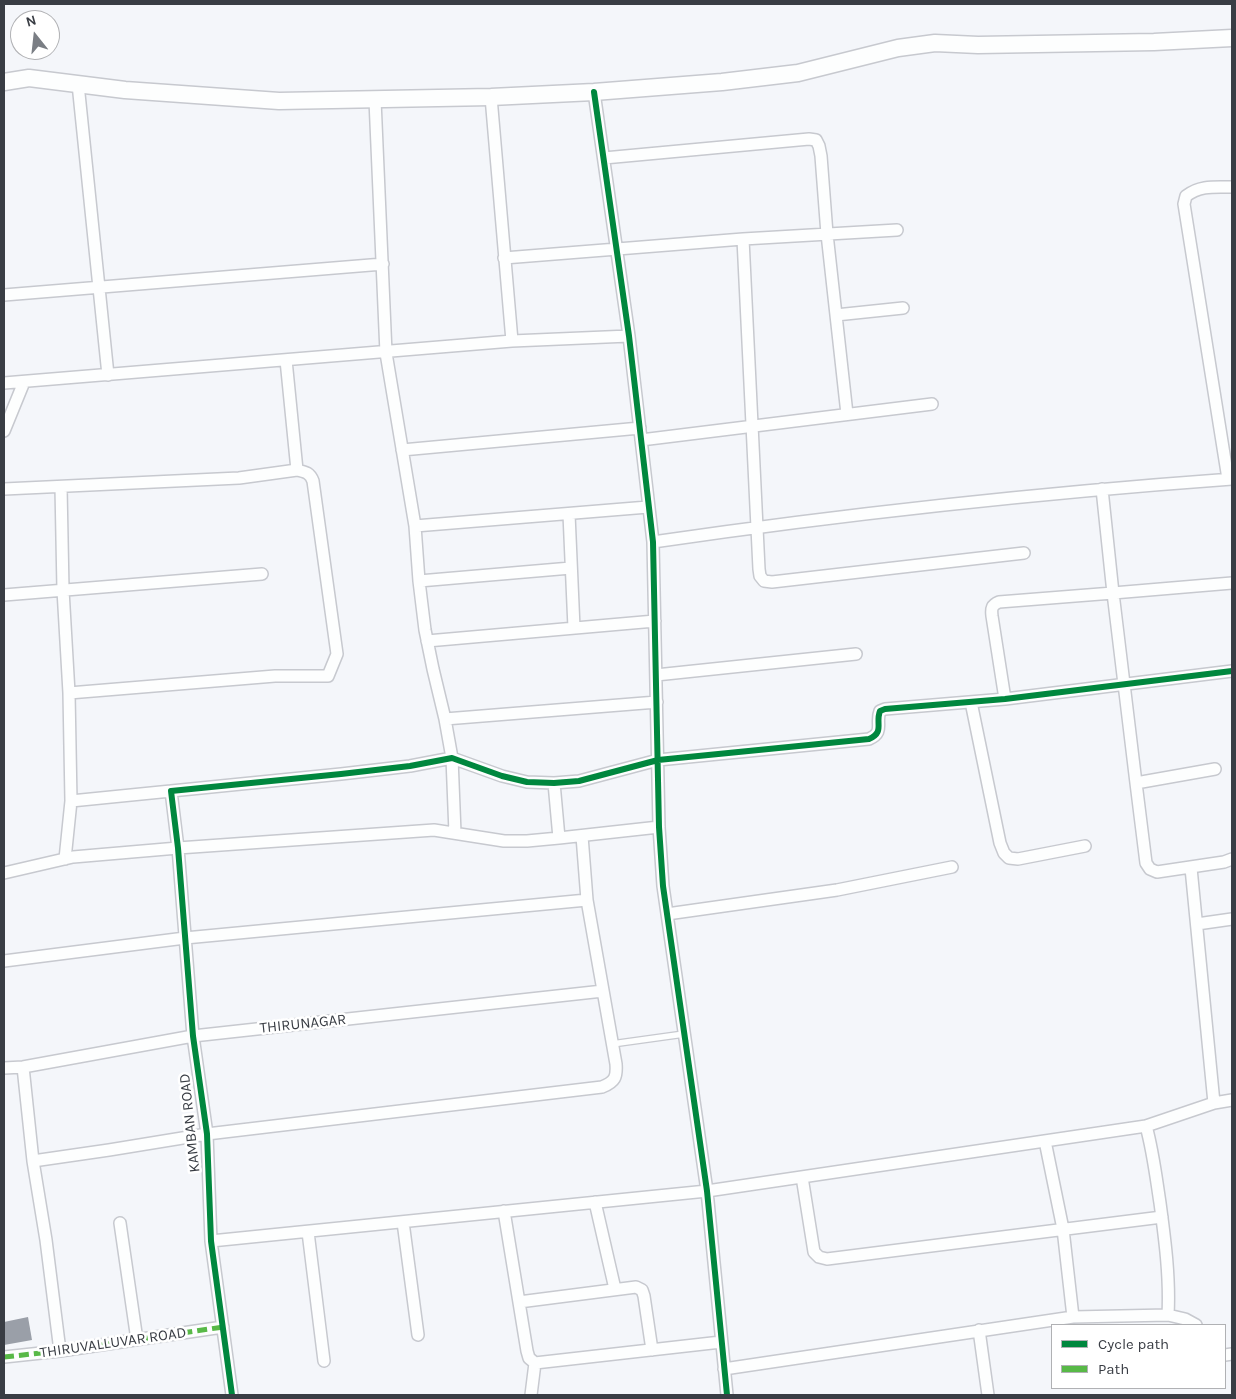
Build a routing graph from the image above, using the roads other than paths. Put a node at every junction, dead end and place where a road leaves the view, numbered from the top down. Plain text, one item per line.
1 (1232, 38) edge
2 (4, 82) edge
3 (78, 84) junction
4 (594, 92) junction
5 (490, 97) junction
6 (375, 100) junction
7 (604, 158) junction
8 (1232, 188) edge
9 (897, 230) dead end
10 (827, 234) junction
11 (743, 239) junction
12 (616, 249) junction
13 (504, 258) junction
14 (383, 264) junction
15 (100, 286) junction
16 (4, 295) edge
17 (903, 308) dead end
18 (836, 316) junction
19 (629, 336) junction
20 (512, 341) junction
21 (386, 353) junction
22 (286, 360) junction
23 (108, 375) junction
24 (24, 382) junction
25 (4, 383) edge
26 (932, 404) dead end
27 (847, 414) junction
28 (752, 426) junction
29 (640, 428) junction
30 (4, 432) edge
31 (641, 440) junction
32 (402, 450) junction
33 (297, 470) junction
34 (1230, 479) edge
35 (61, 487) junction
36 (4, 489) edge
37 (1102, 489) junction
38 (648, 507) junction
39 (569, 514) junction
40 (415, 526) junction
41 (758, 527) junction
42 (653, 542) junction
43 (1024, 553) dead end
44 (571, 568) junction
45 (262, 574) dead end
46 (419, 581) junction
47 (1232, 583) edge
48 (63, 590) junction
49 (1113, 593) junction
50 (4, 595) edge
51 (655, 621) junction
52 (574, 628) junction
53 (427, 641) junction
54 (856, 654) dead end
55 (1232, 671) edge
56 (656, 675) junction
57 (1124, 683) junction
58 (69, 693) junction
59 (1005, 699) junction
60 (657, 702) junction
61 (970, 702) junction
62 (445, 719) junction
63 (452, 758) junction
64 (658, 760) junction
65 (1215, 769) dead end
66 (554, 783) junction
67 (1136, 784) junction
68 (171, 791) junction
69 (71, 801) junction
70 (659, 827) junction
71 (455, 833) junction
72 (582, 836) junction
73 (559, 838) junction
74 (1085, 846) dead end
75 (178, 848) junction
76 (66, 859) junction
77 (1232, 859) edge
78 (952, 867) dead end
79 (1191, 868) junction
80 (4, 873) edge
81 (587, 900) junction
82 (667, 914) junction
83 (1232, 919) edge
84 (1197, 924) junction
85 (185, 938) junction
86 (4, 961) edge
87 (603, 991) junction
88 (684, 1034) junction
89 (193, 1036) junction
90 (612, 1044) junction
91 (23, 1067) junction
92 (4, 1068) edge
93 (1232, 1100) edge
94 (1214, 1103) junction
95 (1146, 1126) junction
96 (207, 1134) junction
97 (1045, 1141) junction
98 (33, 1160) junction
99 (802, 1177) junction
100 (708, 1191) junction
101 (595, 1202) junction
102 (504, 1211) junction
103 (1162, 1217) junction
104 (403, 1222) junction
105 (120, 1223) dead end
106 (1063, 1229) junction
107 (308, 1232) junction
108 (211, 1242) junction
109 (615, 1290) junction
110 (519, 1302) junction
111 (1168, 1315) junction
112 (1073, 1317) junction
113 (1194, 1324) edge
114 (223, 1327) junction
115 (979, 1330) junction
116 (418, 1335) dead end
117 (137, 1340) junction
118 (722, 1342) junction
119 (652, 1350) junction
120 (60, 1352) junction
121 (4, 1357) edge
122 (324, 1360) dead end
123 (535, 1363) junction
124 (724, 1369) junction
125 (232, 1395) edge
126 (531, 1395) edge
127 (727, 1395) edge
128 (988, 1395) edge

1 - 4 main road
2 - 3 main road
3 - 6 main road
3 - 15 street
4 - 5 main road
4 - 7 street
5 - 6 main road
5 - 13 street
6 - 14 street
7 - 10 street
7 - 12 street
8 - 34 street
9 - 10 street
10 - 11 street
10 - 18 street
11 - 12 street
11 - 28 street
12 - 13 street
12 - 19 street
13 - 20 street
14 - 15 street
14 - 21 street
15 - 16 street
15 - 23 street
17 - 18 street
18 - 27 street
19 - 20 street
19 - 29 street
20 - 21 street
21 - 22 street
21 - 32 street
22 - 23 street
22 - 33 street
23 - 24 street
24 - 25 street
24 - 30 street
26 - 27 street
27 - 28 street
28 - 31 street
28 - 41 street
29 - 31 street
29 - 32 street
31 - 38 street
32 - 40 street
33 - 35 street
33 - 58 street
34 - 37 street
35 - 36 street
35 - 48 street
37 - 41 street
37 - 49 street
38 - 39 street
38 - 42 street
39 - 40 street
39 - 44 street
40 - 46 street
41 - 42 street
41 - 43 street
42 - 51 street
44 - 46 street
44 - 52 street
45 - 48 street
46 - 53 street
47 - 49 street
48 - 50 street
48 - 58 street
49 - 57 street
49 - 59 street
51 - 52 street
51 - 56 street
52 - 53 street
53 - 62 street
54 - 56 street
55 - 57 street
56 - 60 street
57 - 59 street
57 - 67 street
58 - 69 street
59 - 61 street
60 - 62 street
60 - 64 street
61 - 64 street
61 - 74 street
62 - 63 street
63 - 66 street
63 - 68 street
63 - 71 street
64 - 66 street
64 - 70 street
65 - 67 street
66 - 73 street
67 - 79 street
68 - 69 street
68 - 75 street, KAMBAN ROAD
69 - 76 street
70 - 72 street
70 - 82 street
71 - 73 street
71 - 75 street
72 - 73 street
72 - 81 street
75 - 76 street
75 - 85 street, KAMBAN ROAD
76 - 80 street
77 - 79 street
78 - 82 street
79 - 84 street
81 - 85 street
81 - 87 street
82 - 88 street
83 - 84 street
84 - 94 street
85 - 86 street
85 - 89 street, KAMBAN ROAD
87 - 89 street, THIRUNAGAR
87 - 90 street
88 - 90 lane
88 - 100 street
89 - 91 street, THIRUNAGAR
89 - 96 street, KAMBAN ROAD
90 - 96 street
91 - 92 street, THIRUNAGAR
91 - 98 street
93 - 94 street
94 - 95 street
95 - 97 street
95 - 103 street
96 - 98 street
96 - 108 street, KAMBAN ROAD
97 - 99 street
97 - 106 street
98 - 120 street
99 - 100 street
99 - 106 street
100 - 101 street
100 - 118 street
101 - 102 street
101 - 109 street
102 - 104 street
102 - 110 street
103 - 106 street
103 - 111 street
104 - 107 street
104 - 116 street
105 - 117 street
106 - 112 street
107 - 108 street
107 - 122 street
108 - 114 street, KAMBAN ROAD
109 - 110 street
109 - 119 street
110 - 123 street
111 - 112 street
111 - 113 street
112 - 115 street
114 - 117 street, THIRUVALLUVAR ROAD
114 - 125 street, KAMBAN ROAD
115 - 124 street
115 - 128 street
117 - 120 street, THIRUVALLUVAR ROAD
118 - 119 street
118 - 124 street
119 - 123 street
120 - 121 street, THIRUVALLUVAR ROAD
123 - 126 street
124 - 127 street

